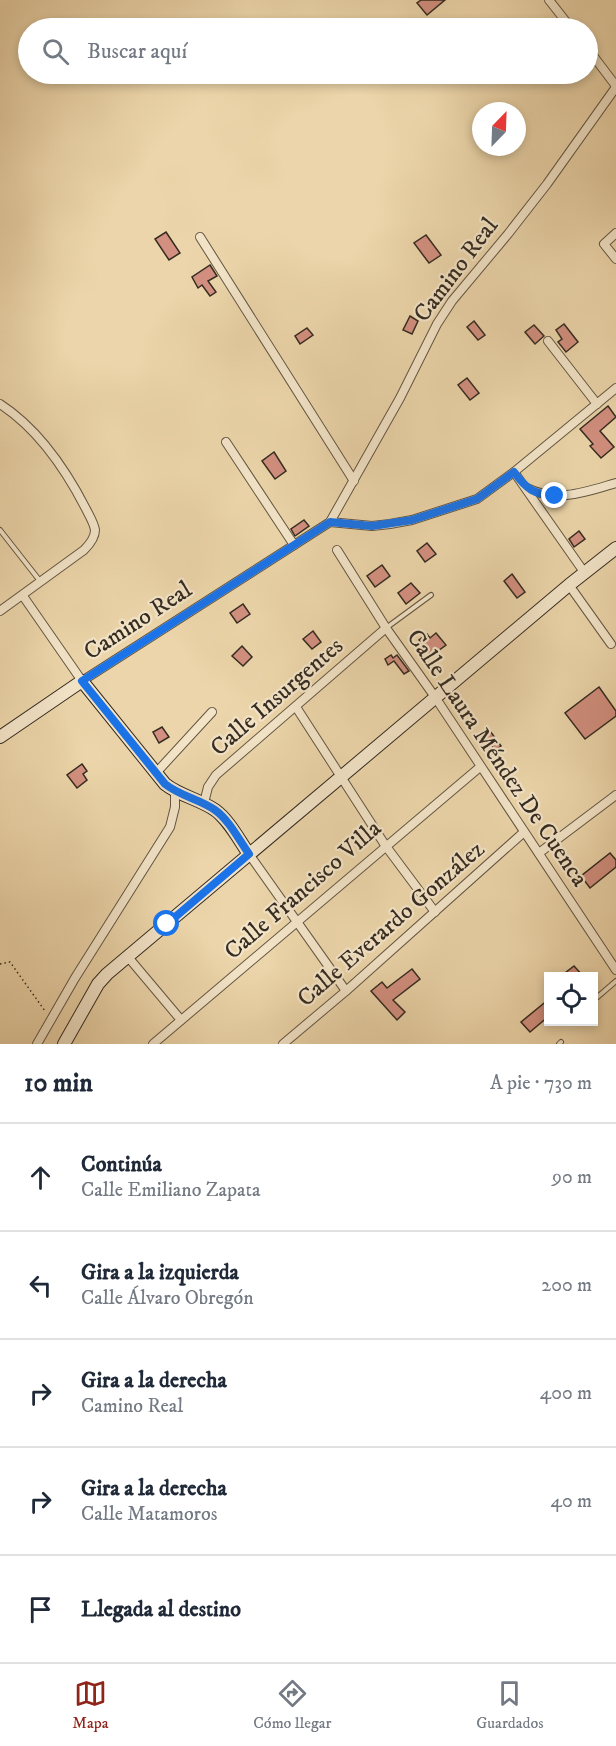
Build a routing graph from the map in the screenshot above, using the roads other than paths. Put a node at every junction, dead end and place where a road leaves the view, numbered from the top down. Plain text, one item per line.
1 (549, 0) edge
2 (563, 18) edge
3 (598, 62) edge
4 (616, 86) edge
5 (616, 233) edge
6 (200, 237) dead end
7 (616, 259) edge
8 (548, 341) dead end
9 (616, 388) edge
10 (0, 404) edge
11 (597, 404) junction
12 (225, 442) dead end
13 (514, 472) junction
14 (354, 481) junction
15 (616, 483) edge
16 (525, 487) junction
17 (330, 522) junction
18 (0, 530) edge
19 (294, 545) junction
20 (616, 548) edge
21 (337, 550) dead end
22 (584, 572) junction
23 (41, 582) junction
24 (569, 585) junction
25 (431, 595) dead end
26 (23, 596) junction
27 (0, 611) edge
28 (386, 628) junction
29 (611, 644) dead end
30 (82, 681) junction
31 (435, 697) junction
32 (297, 707) junction
33 (212, 712) dead end
34 (0, 737) edge
35 (480, 767) junction
36 (155, 774) junction
37 (342, 777) junction
38 (175, 792) junction
39 (616, 795) edge
40 (204, 803) junction
41 (524, 832) junction
42 (385, 845) junction
43 (539, 853) junction
44 (249, 854) junction
45 (435, 912) junction
46 (296, 922) junction
47 (128, 957) junction
48 (616, 970) edge
49 (616, 981) edge
50 (346, 992) junction
51 (598, 997) edge
52 (181, 1020) junction
53 (37, 1044) edge
54 (64, 1044) edge
55 (153, 1044) edge
56 (284, 1044) edge

1 - 2 street
3 - 4 street
4 - 14 street, Camino Real
5 - 7 street
6 - 14 street
8 - 11 street
9 - 11 street
10 - 23 street
11 - 13 street
12 - 19 street
13 - 16 street
13 - 17 street
14 - 17 street, Camino Real
15 - 16 street
16 - 22 street
17 - 19 street, Camino Real
18 - 23 lane
19 - 30 street, Camino Real
20 - 22 street
21 - 28 street, Calle Laura Méndez De Cuenca
22 - 24 street
23 - 26 street
24 - 29 street
24 - 31 street
25 - 28 lane
26 - 27 street
26 - 30 street
28 - 31 street, Calle Laura Méndez De Cuenca
28 - 32 street, Calle Insurgentes
30 - 34 street, Camino Real
30 - 36 street
31 - 35 street, Calle Laura Méndez De Cuenca
31 - 37 street
32 - 37 street
32 - 40 street, Calle Insurgentes
33 - 36 street
35 - 41 street, Calle Laura Méndez De Cuenca
35 - 42 street, Calle Francisco Villa
36 - 38 street
37 - 42 street
37 - 44 street
38 - 40 street
38 - 53 street
39 - 43 street
40 - 44 street
41 - 43 street, Calle Laura Méndez De Cuenca
41 - 45 street, Calle Everardo González
42 - 45 street
42 - 46 street, Calle Francisco Villa
43 - 48 street, Calle Laura Méndez De Cuenca
44 - 46 street
44 - 47 street
45 - 50 street, Calle Everardo González
46 - 50 street
46 - 52 street, Calle Francisco Villa
47 - 52 street
47 - 54 street
49 - 51 lane
50 - 56 street, Calle Everardo González
52 - 55 street, Calle Francisco Villa

